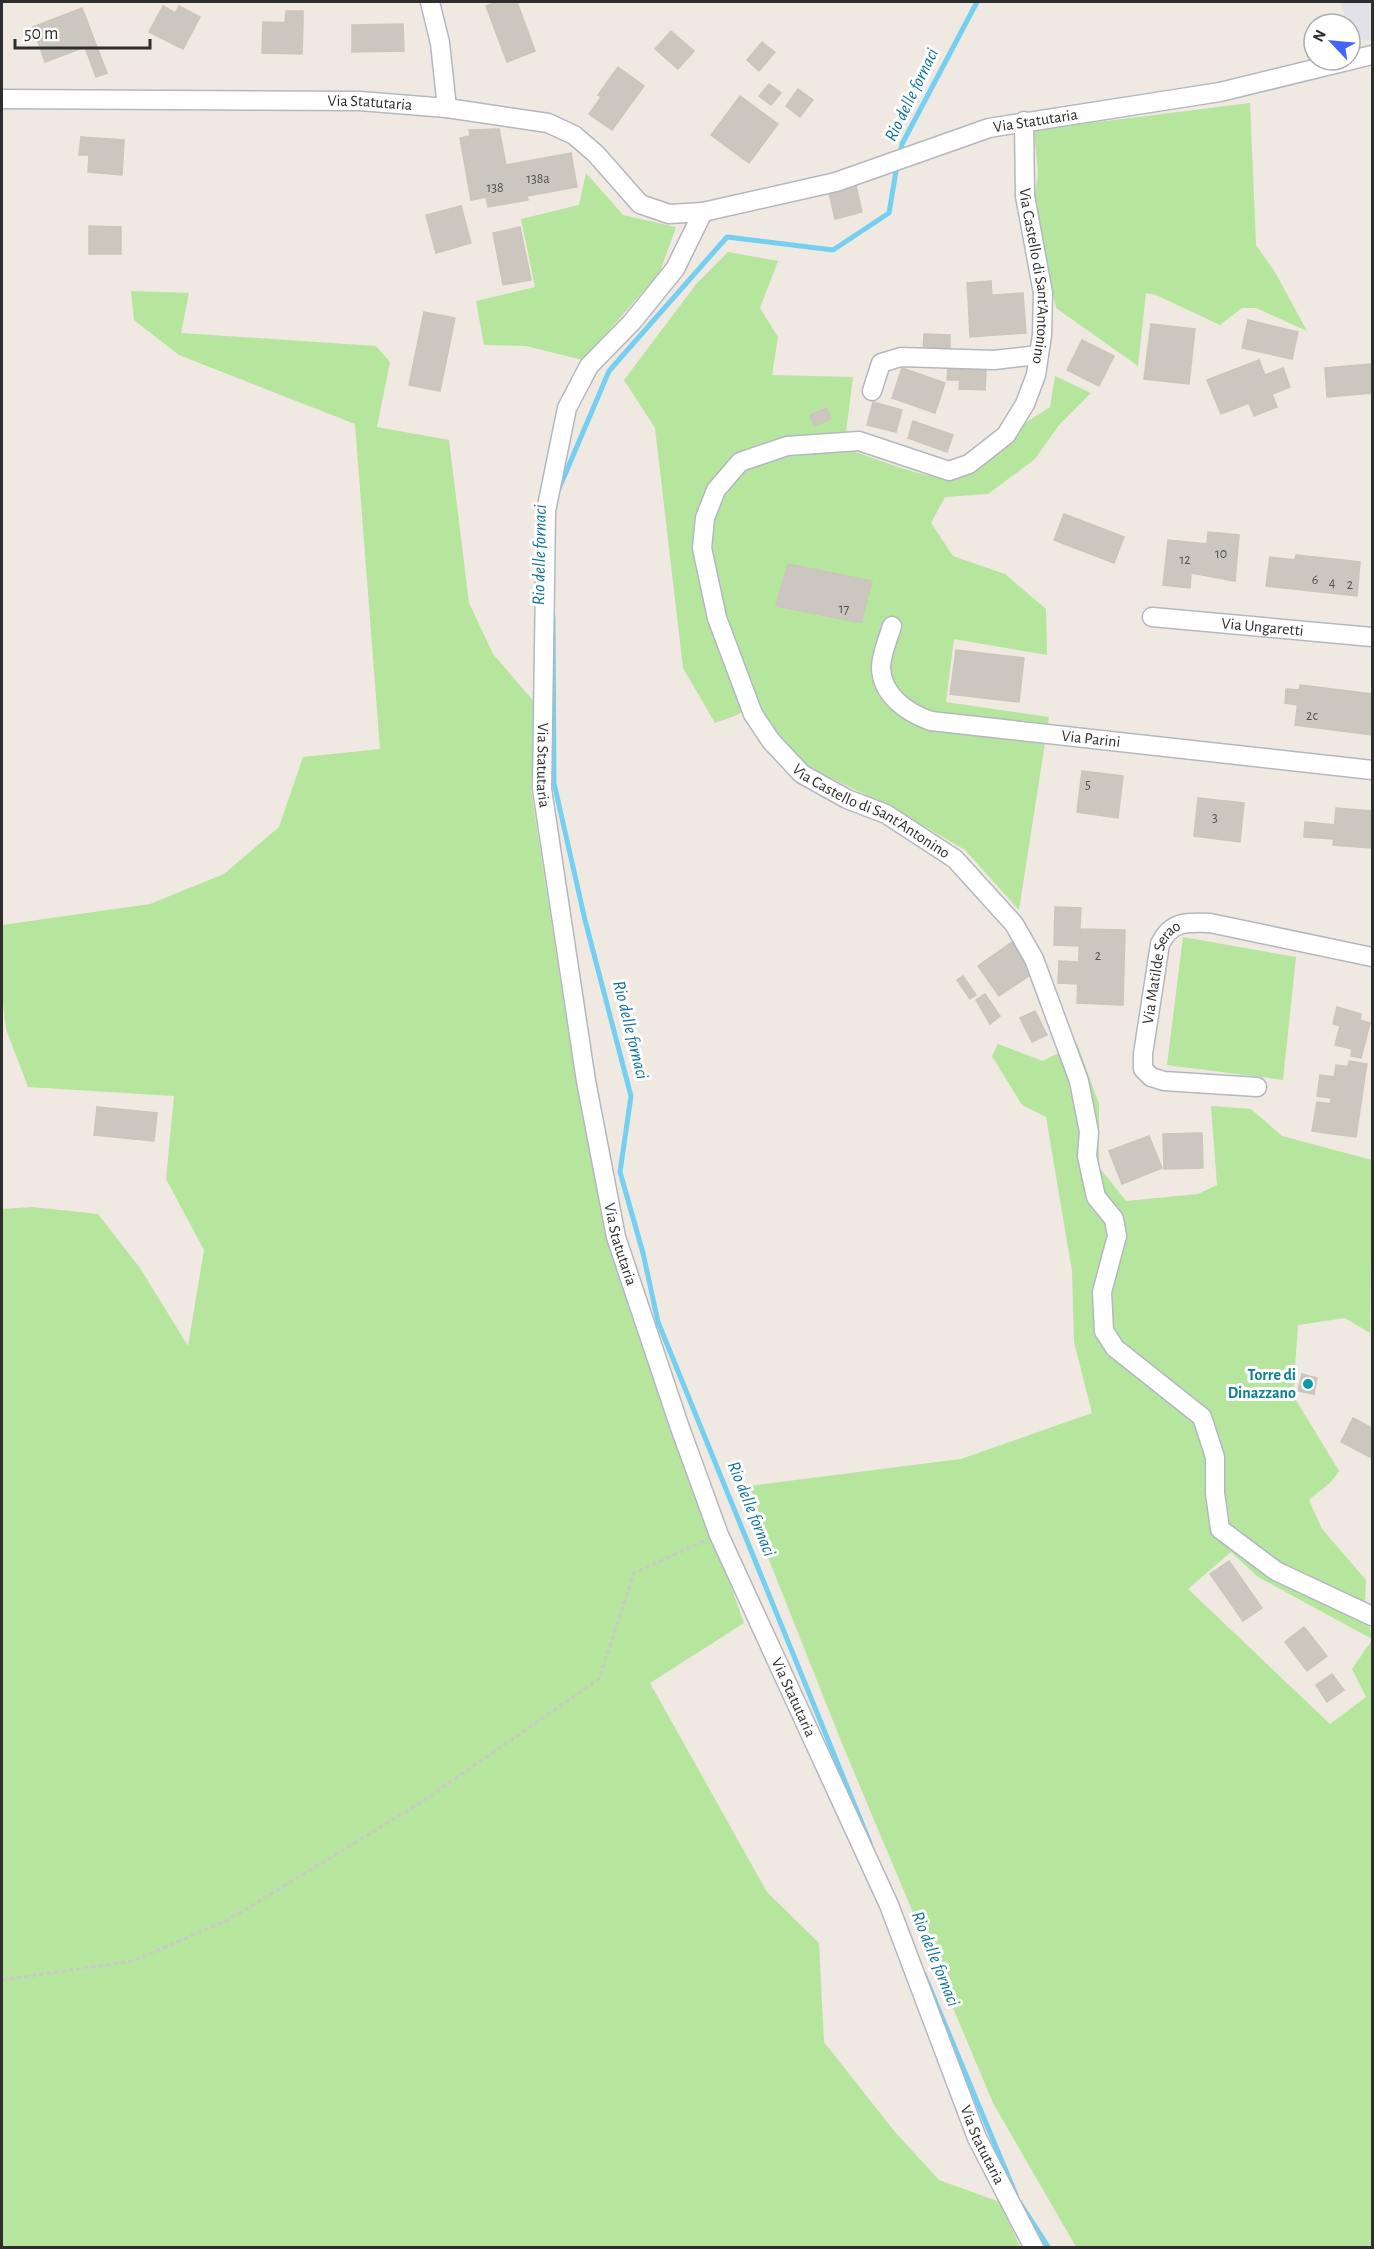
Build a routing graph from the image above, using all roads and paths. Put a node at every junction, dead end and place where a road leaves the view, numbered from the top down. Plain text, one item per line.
1 (430, 2) edge
2 (1372, 55) edge
3 (2, 99) edge
4 (447, 108) junction
5 (1024, 121) junction
6 (703, 212) junction
7 (1038, 355) junction
8 (873, 391) dead end
9 (1152, 617) dead end
10 (892, 626) dead end
11 (1372, 637) edge
12 (1372, 770) edge
13 (1372, 957) edge
14 (1257, 1087) dead end
15 (719, 1534) junction
16 (1372, 1616) edge
17 (2, 1980) edge
18 (1034, 2247) edge

1 - 4 street
2 - 5 street, Via Statutaria
3 - 4 street, Via Statutaria
4 - 6 street, Via Statutaria
5 - 6 street, Via Statutaria
5 - 7 street, Via Castello di Sant'Antonino
6 - 15 street, Via Statutaria
7 - 8 street
7 - 16 street, Via Castello di Sant'Antonino
9 - 11 street, Via Ungaretti
10 - 12 street, Via Parini
13 - 14 street, Via Matilde Serao
15 - 17 path
15 - 18 street, Via Statutaria

